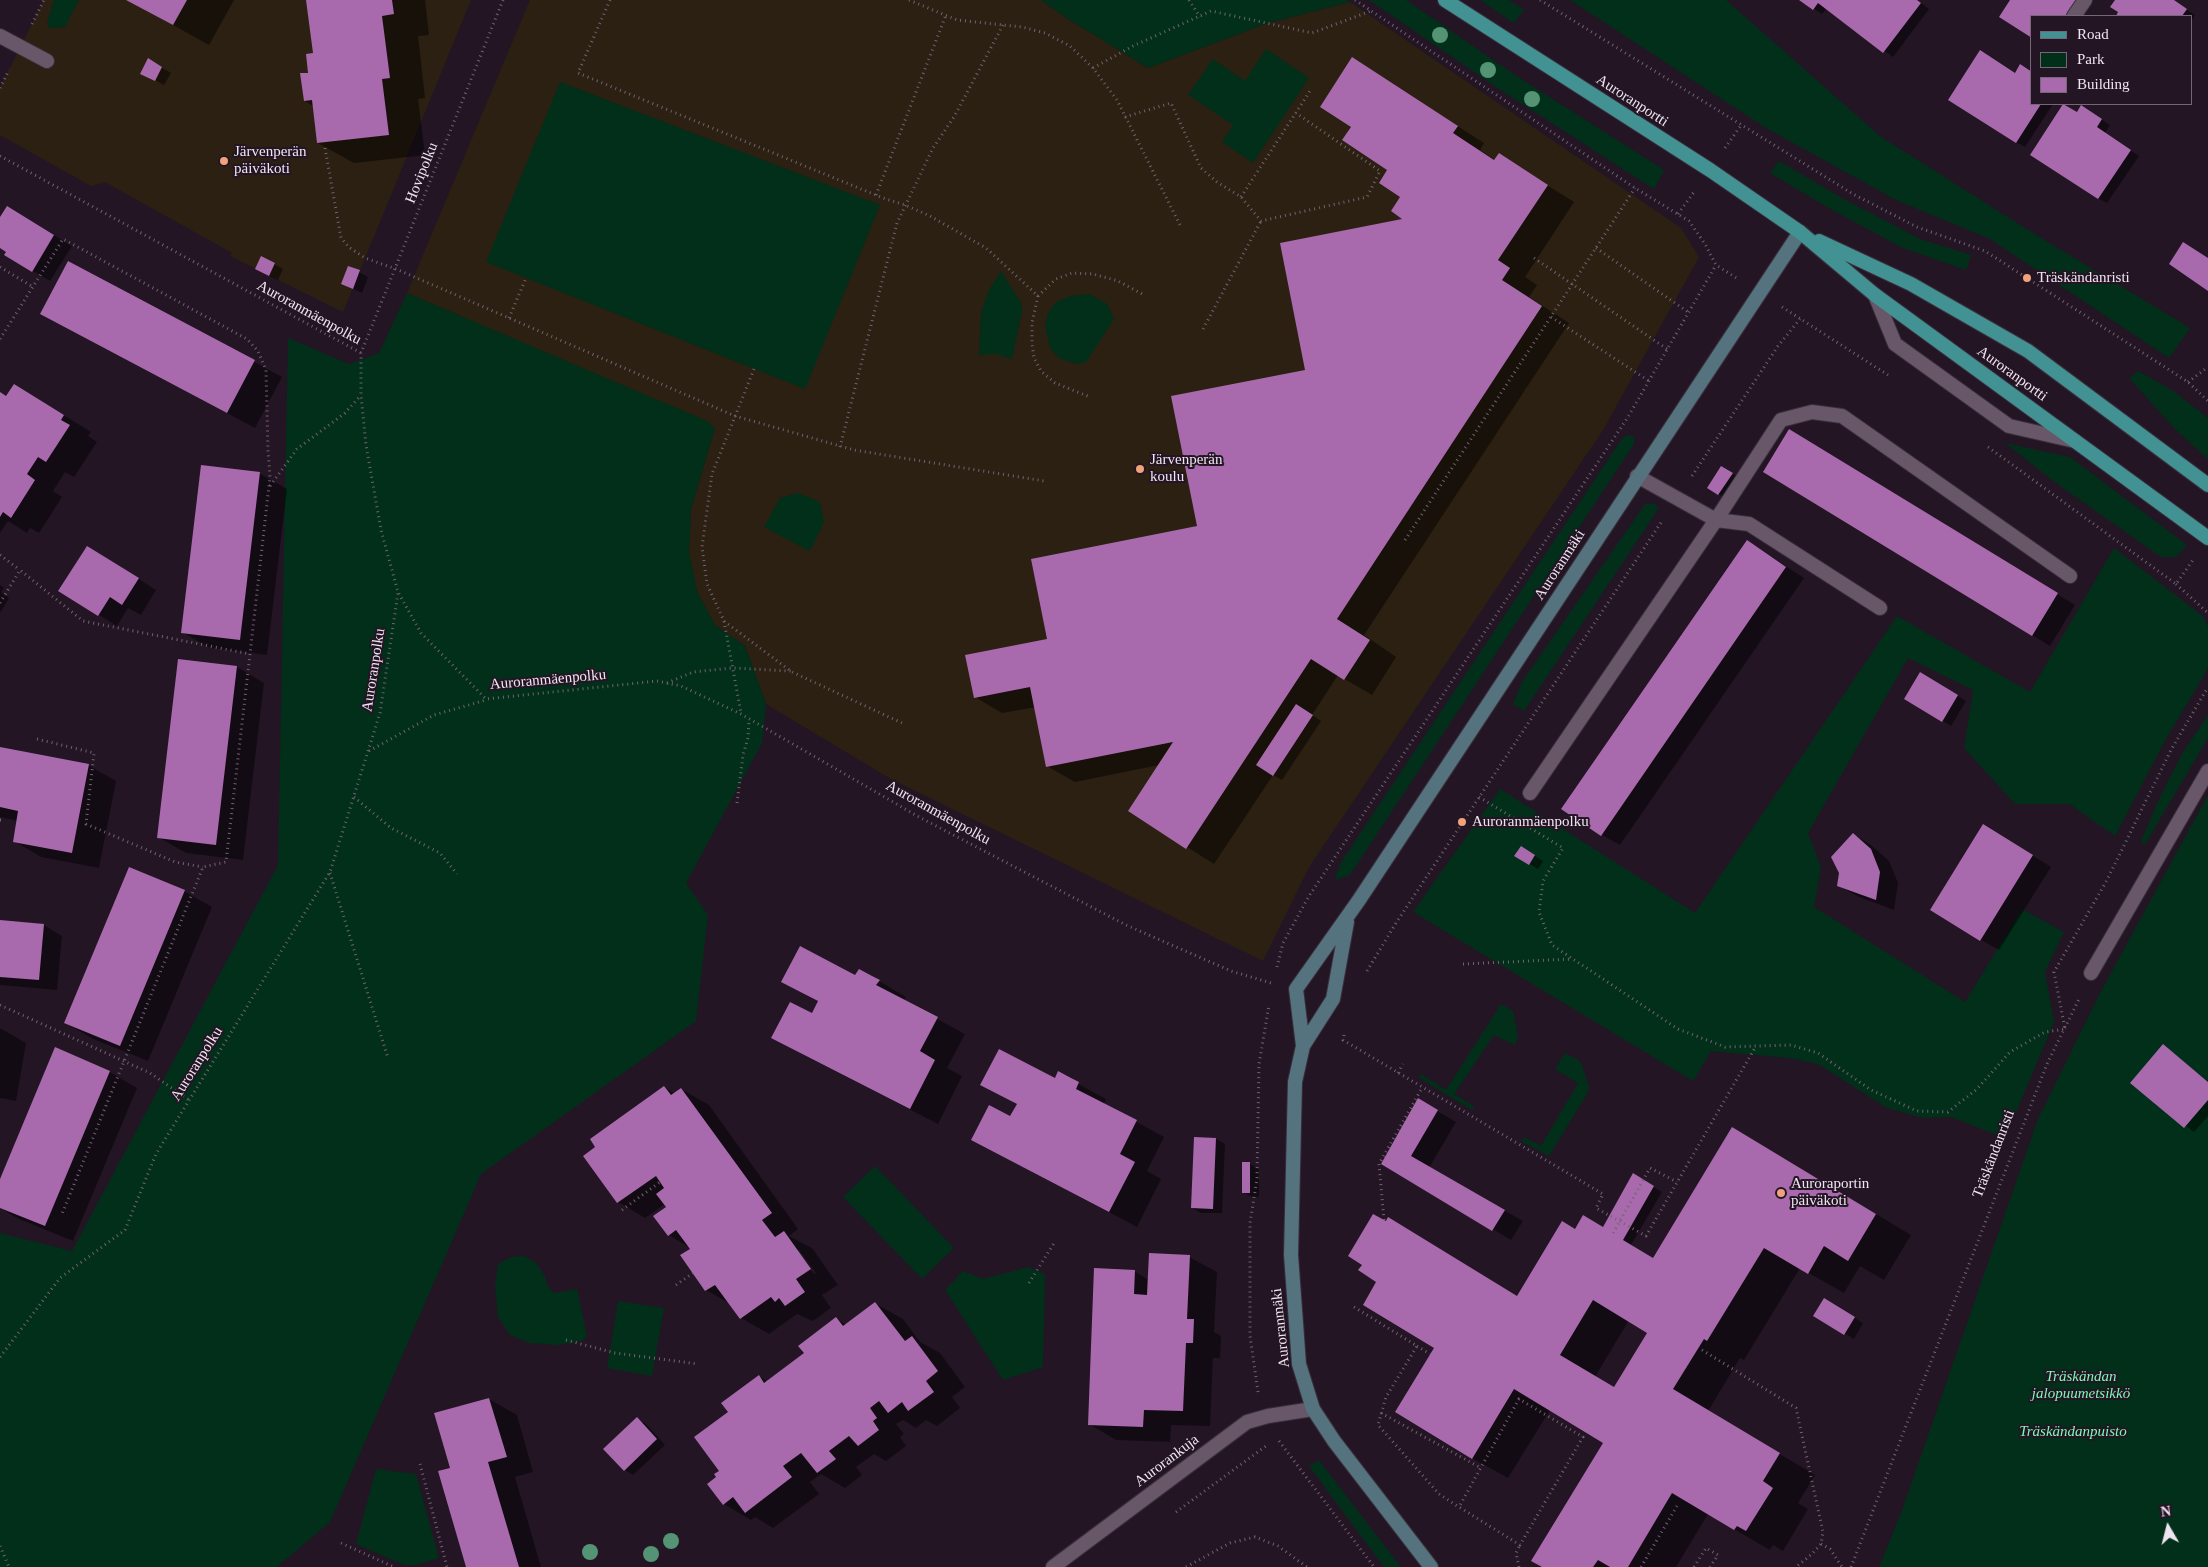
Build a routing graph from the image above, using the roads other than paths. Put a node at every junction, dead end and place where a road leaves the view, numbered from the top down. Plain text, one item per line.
1 (1445, 0) edge
2 (2085, 0) edge
3 (2075, 15) edge
4 (0, 36) edge
5 (47, 61) dead end
6 (1800, 232) junction
7 (1875, 295) junction
8 (2076, 442) junction
9 (1637, 476) junction
10 (2208, 485) edge
11 (1716, 520) junction
12 (2208, 538) edge
13 (2070, 576) dead end
14 (1880, 608) dead end
15 (2208, 771) edge
16 (1530, 793) dead end
17 (1348, 917) junction
18 (2091, 973) road end
19 (1303, 1046) junction
20 (1313, 1409) junction
21 (1052, 1567) edge
22 (1431, 1567) edge

1 - 6 main road, Auroranportti
2 - 3 street
4 - 5 street
6 - 7 main road, Auroranportti
6 - 9 main road, Auroranmäki
6 - 10 main road, Auroranportti
7 - 8 main road, Auroranportti
7 - 8 street
8 - 12 main road, Auroranportti
9 - 11 street
9 - 17 main road, Auroranmäki
11 - 13 street
11 - 14 street
11 - 16 street
15 - 18 street
17 - 19 main road, Auroranmäki
17 - 19 main road, Auroranmäki
19 - 20 main road, Auroranmäki
20 - 21 street, Aurorankuja
20 - 22 main road, Auroranmäki

